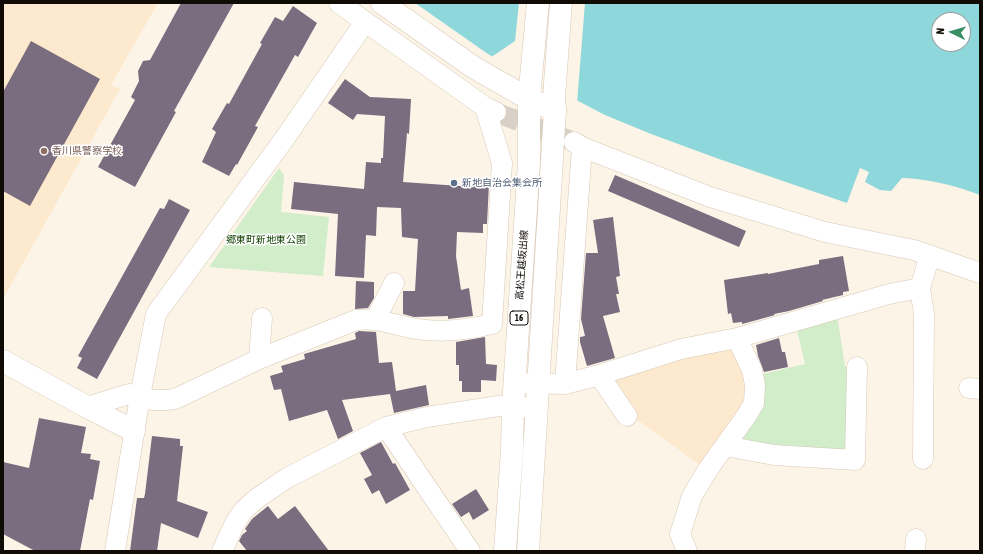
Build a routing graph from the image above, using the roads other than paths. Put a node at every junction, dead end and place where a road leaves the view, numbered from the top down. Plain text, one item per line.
1 (339, 3) edge
2 (382, 3) edge
3 (538, 3) edge
4 (561, 3) edge
5 (365, 22) junction
6 (530, 92) junction
7 (554, 104) junction
8 (930, 255) junction
9 (980, 273) edge
10 (394, 283) dead end
11 (920, 288) junction
12 (262, 318) dead end
13 (375, 320) junction
14 (737, 338) junction
15 (259, 359) junction
16 (3, 360) edge
17 (858, 367) dead end
18 (599, 376) junction
19 (515, 383) junction
20 (538, 383) junction
21 (565, 384) junction
22 (140, 396) junction
23 (513, 406) junction
24 (87, 407) junction
25 (536, 408) junction
26 (627, 416) dead end
27 (386, 427) junction
28 (134, 431) junction
29 (725, 446) junction
30 (922, 459) dead end
31 (115, 551) edge
32 (222, 551) edge
33 (470, 551) edge
34 (505, 551) edge
35 (528, 551) edge
36 (687, 551) edge

1 - 5 street
2 - 6 main road
3 - 6 main road, 高松王越坂出線 / 16
4 - 7 main road, 16
5 - 13 street
5 - 22 street
6 - 7 main road
6 - 19 main road, 高松王越坂出線 / 16
7 - 20 main road, 16
8 - 9 street
8 - 11 street
8 - 21 street
10 - 13 street
11 - 14 street
11 - 30 street
12 - 15 street
13 - 15 street
14 - 18 street
14 - 29 street
15 - 22 street
16 - 24 main road
17 - 29 street
18 - 21 street
18 - 26 street
19 - 20 street
19 - 23 main road, 高松王越坂出線 / 16
20 - 21 street
20 - 25 main road, 16
22 - 24 street
22 - 28 street
23 - 25 street
23 - 27 street
23 - 34 main road, 高松王越坂出線 / 16
24 - 28 main road
25 - 35 main road, 16
27 - 32 street
27 - 33 street
28 - 31 street
29 - 36 street

